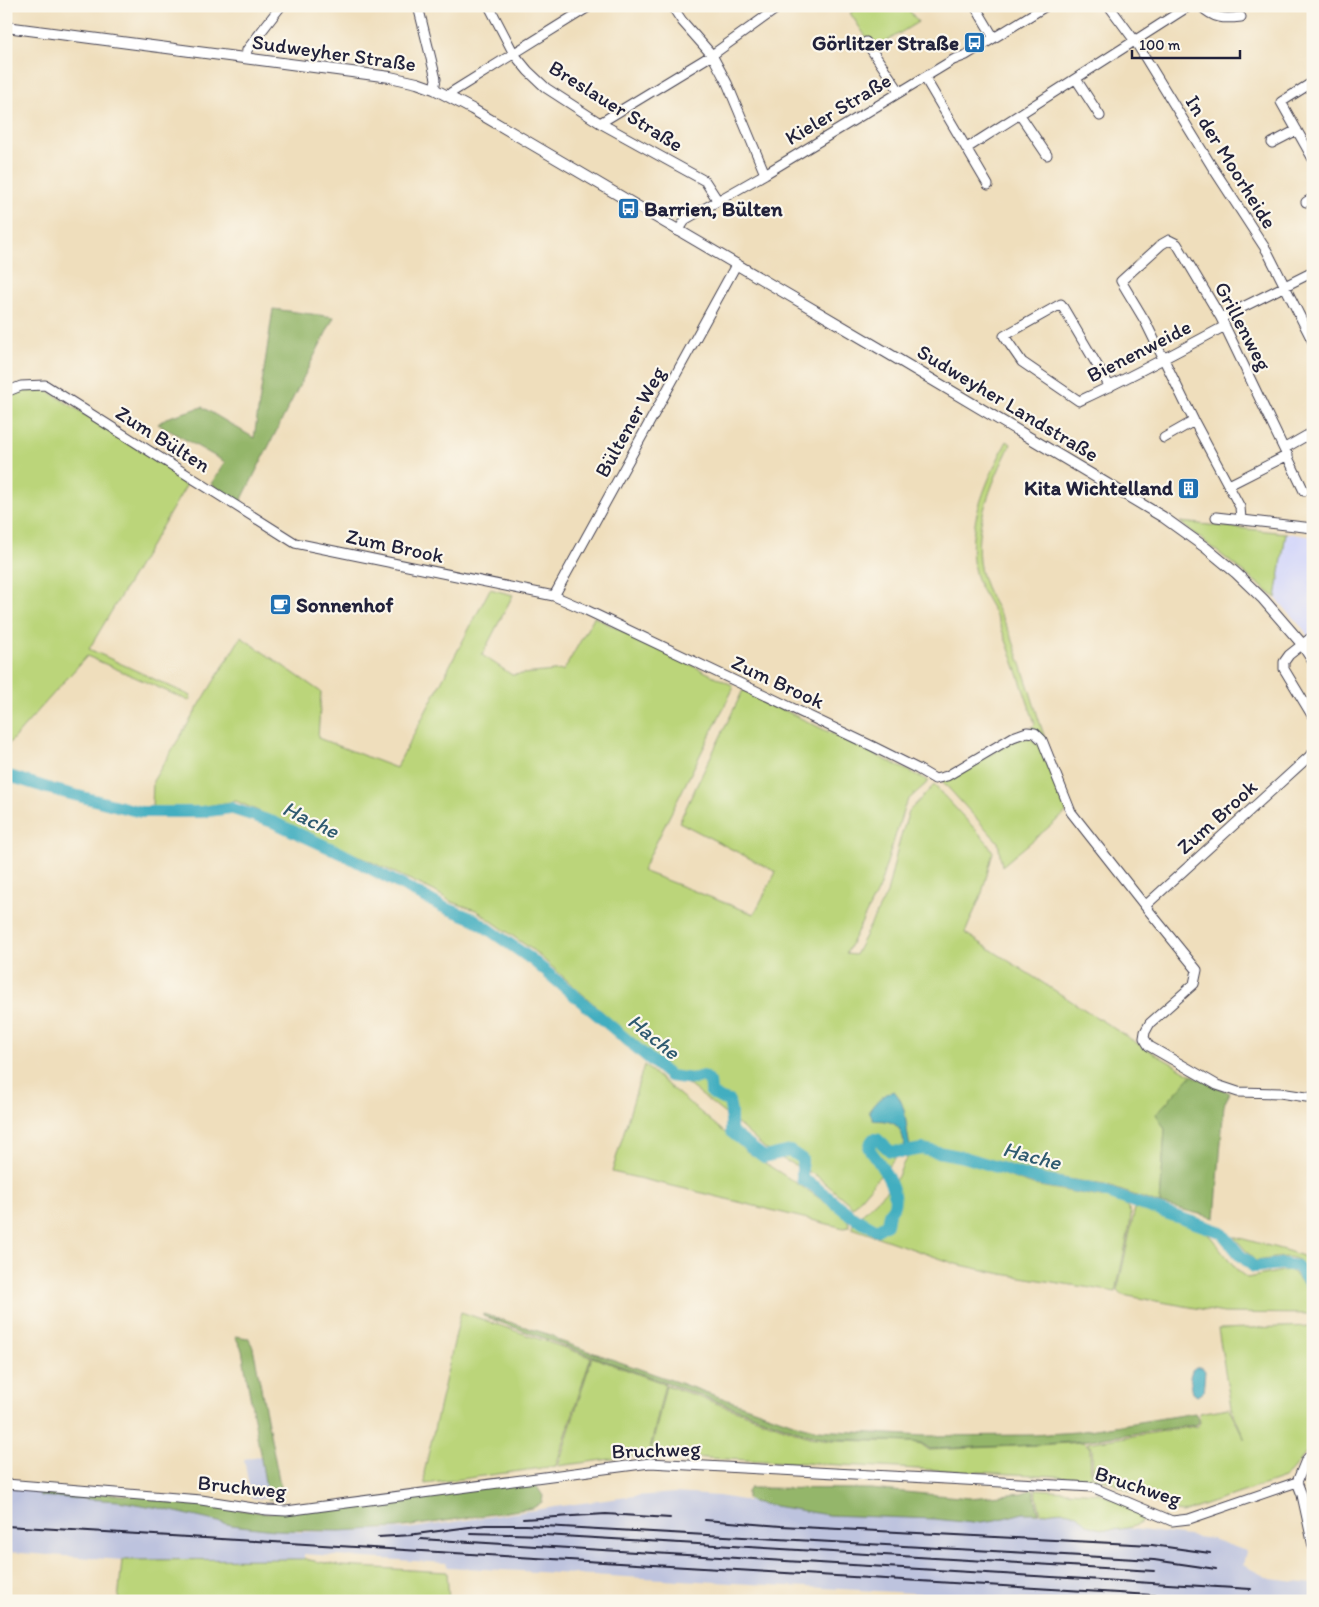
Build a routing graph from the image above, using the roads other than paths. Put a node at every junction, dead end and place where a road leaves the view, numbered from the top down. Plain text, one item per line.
1 (281, 6) edge
2 (418, 6) edge
3 (489, 6) edge
4 (590, 6) edge
5 (672, 6) edge
6 (780, 6) edge
7 (975, 6) edge
8 (1046, 6) edge
9 (1109, 6) edge
10 (1190, 6) edge
11 (1201, 6) edge
12 (1241, 16) dead end
13 (6, 27) edge
14 (994, 38) junction
15 (1135, 41) junction
16 (866, 42) dead end
17 (514, 54) junction
18 (712, 55) junction
19 (246, 58) junction
20 (924, 78) junction
21 (1076, 79) junction
22 (1313, 82) edge
23 (434, 89) junction
24 (900, 92) junction
25 (448, 96) junction
26 (1020, 116) junction
27 (1100, 116) dead end
28 (600, 122) junction
29 (1297, 130) junction
30 (1272, 143) dead end
31 (967, 148) junction
32 (1047, 155) dead end
33 (1313, 159) edge
34 (765, 174) junction
35 (988, 185) dead end
36 (718, 201) junction
37 (678, 231) junction
38 (736, 265) junction
39 (1313, 272) edge
40 (1284, 285) junction
41 (1223, 322) junction
42 (1313, 342) edge
43 (1164, 360) junction
44 (1110, 387) junction
45 (6, 392) edge
46 (1194, 421) junction
47 (1313, 432) edge
48 (1164, 438) dead end
49 (1286, 451) junction
50 (1229, 485) junction
51 (1304, 491) dead end
52 (1216, 517) dead end
53 (1242, 519) junction
54 (1313, 528) edge
55 (295, 543) joint
56 (554, 596) junction
57 (1313, 636) edge
58 (1302, 644) junction
59 (1313, 661) edge
60 (1313, 717) edge
61 (1313, 754) edge
62 (1145, 906) junction
63 (1313, 1098) edge
64 (1313, 1452) edge
65 (1297, 1482) junction
66 (6, 1484) edge
67 (1313, 1546) edge

1 - 19 street
2 - 23 street
3 - 17 street, Breslauer Straße
4 - 17 street
5 - 18 street
6 - 18 street
7 - 14 street
8 - 14 street, Kieler Straße
9 - 15 street, In der Moorheide
10 - 15 street
11 - 12 street
13 - 19 main road, Sudweyher Straße
14 - 20 street, Kieler Straße
15 - 21 street
15 - 40 street, In der Moorheide
16 - 24 street
17 - 25 street
17 - 28 street, Breslauer Straße
18 - 28 street
18 - 34 street
19 - 23 main road, Sudweyher Straße
20 - 24 street, Kieler Straße
20 - 31 street
21 - 26 street
21 - 27 street
22 - 29 street
23 - 25 main road, Sudweyher Straße
24 - 34 street, Kieler Straße
25 - 37 main road, Sudweyher Straße
26 - 31 street
26 - 32 street
28 - 36 street, Breslauer Straße
29 - 30 street
29 - 33 street
31 - 35 street
34 - 36 street, Kieler Straße
36 - 37 street, Kieler Straße
37 - 38 main road, Sudweyher Landstraße
38 - 56 street, Bültener Weg
38 - 58 main road, Sudweyher Landstraße
39 - 40 street, Bienenweide
40 - 41 street, Bienenweide
40 - 42 street, In der Moorheide
41 - 43 street, Bienenweide
41 - 43 street, Grillenweg
41 - 49 street, Grillenweg
43 - 44 street, Bienenweide
43 - 46 street
44 - 44 street, Bienenweide
45 - 55 street, Zum Bülten
46 - 48 street
46 - 50 street
47 - 49 street
49 - 50 street
49 - 51 street, Grillenweg
50 - 53 street
52 - 53 street
53 - 54 street
55 - 56 street, Zum Brook
56 - 62 street, Zum Brook
57 - 58 street
58 - 59 main road, Sudweyher Landstraße
58 - 60 street
61 - 62 street, Zum Brook
62 - 63 street, Zum Brook
64 - 65 street
65 - 66 street, Bruchweg
65 - 67 street

